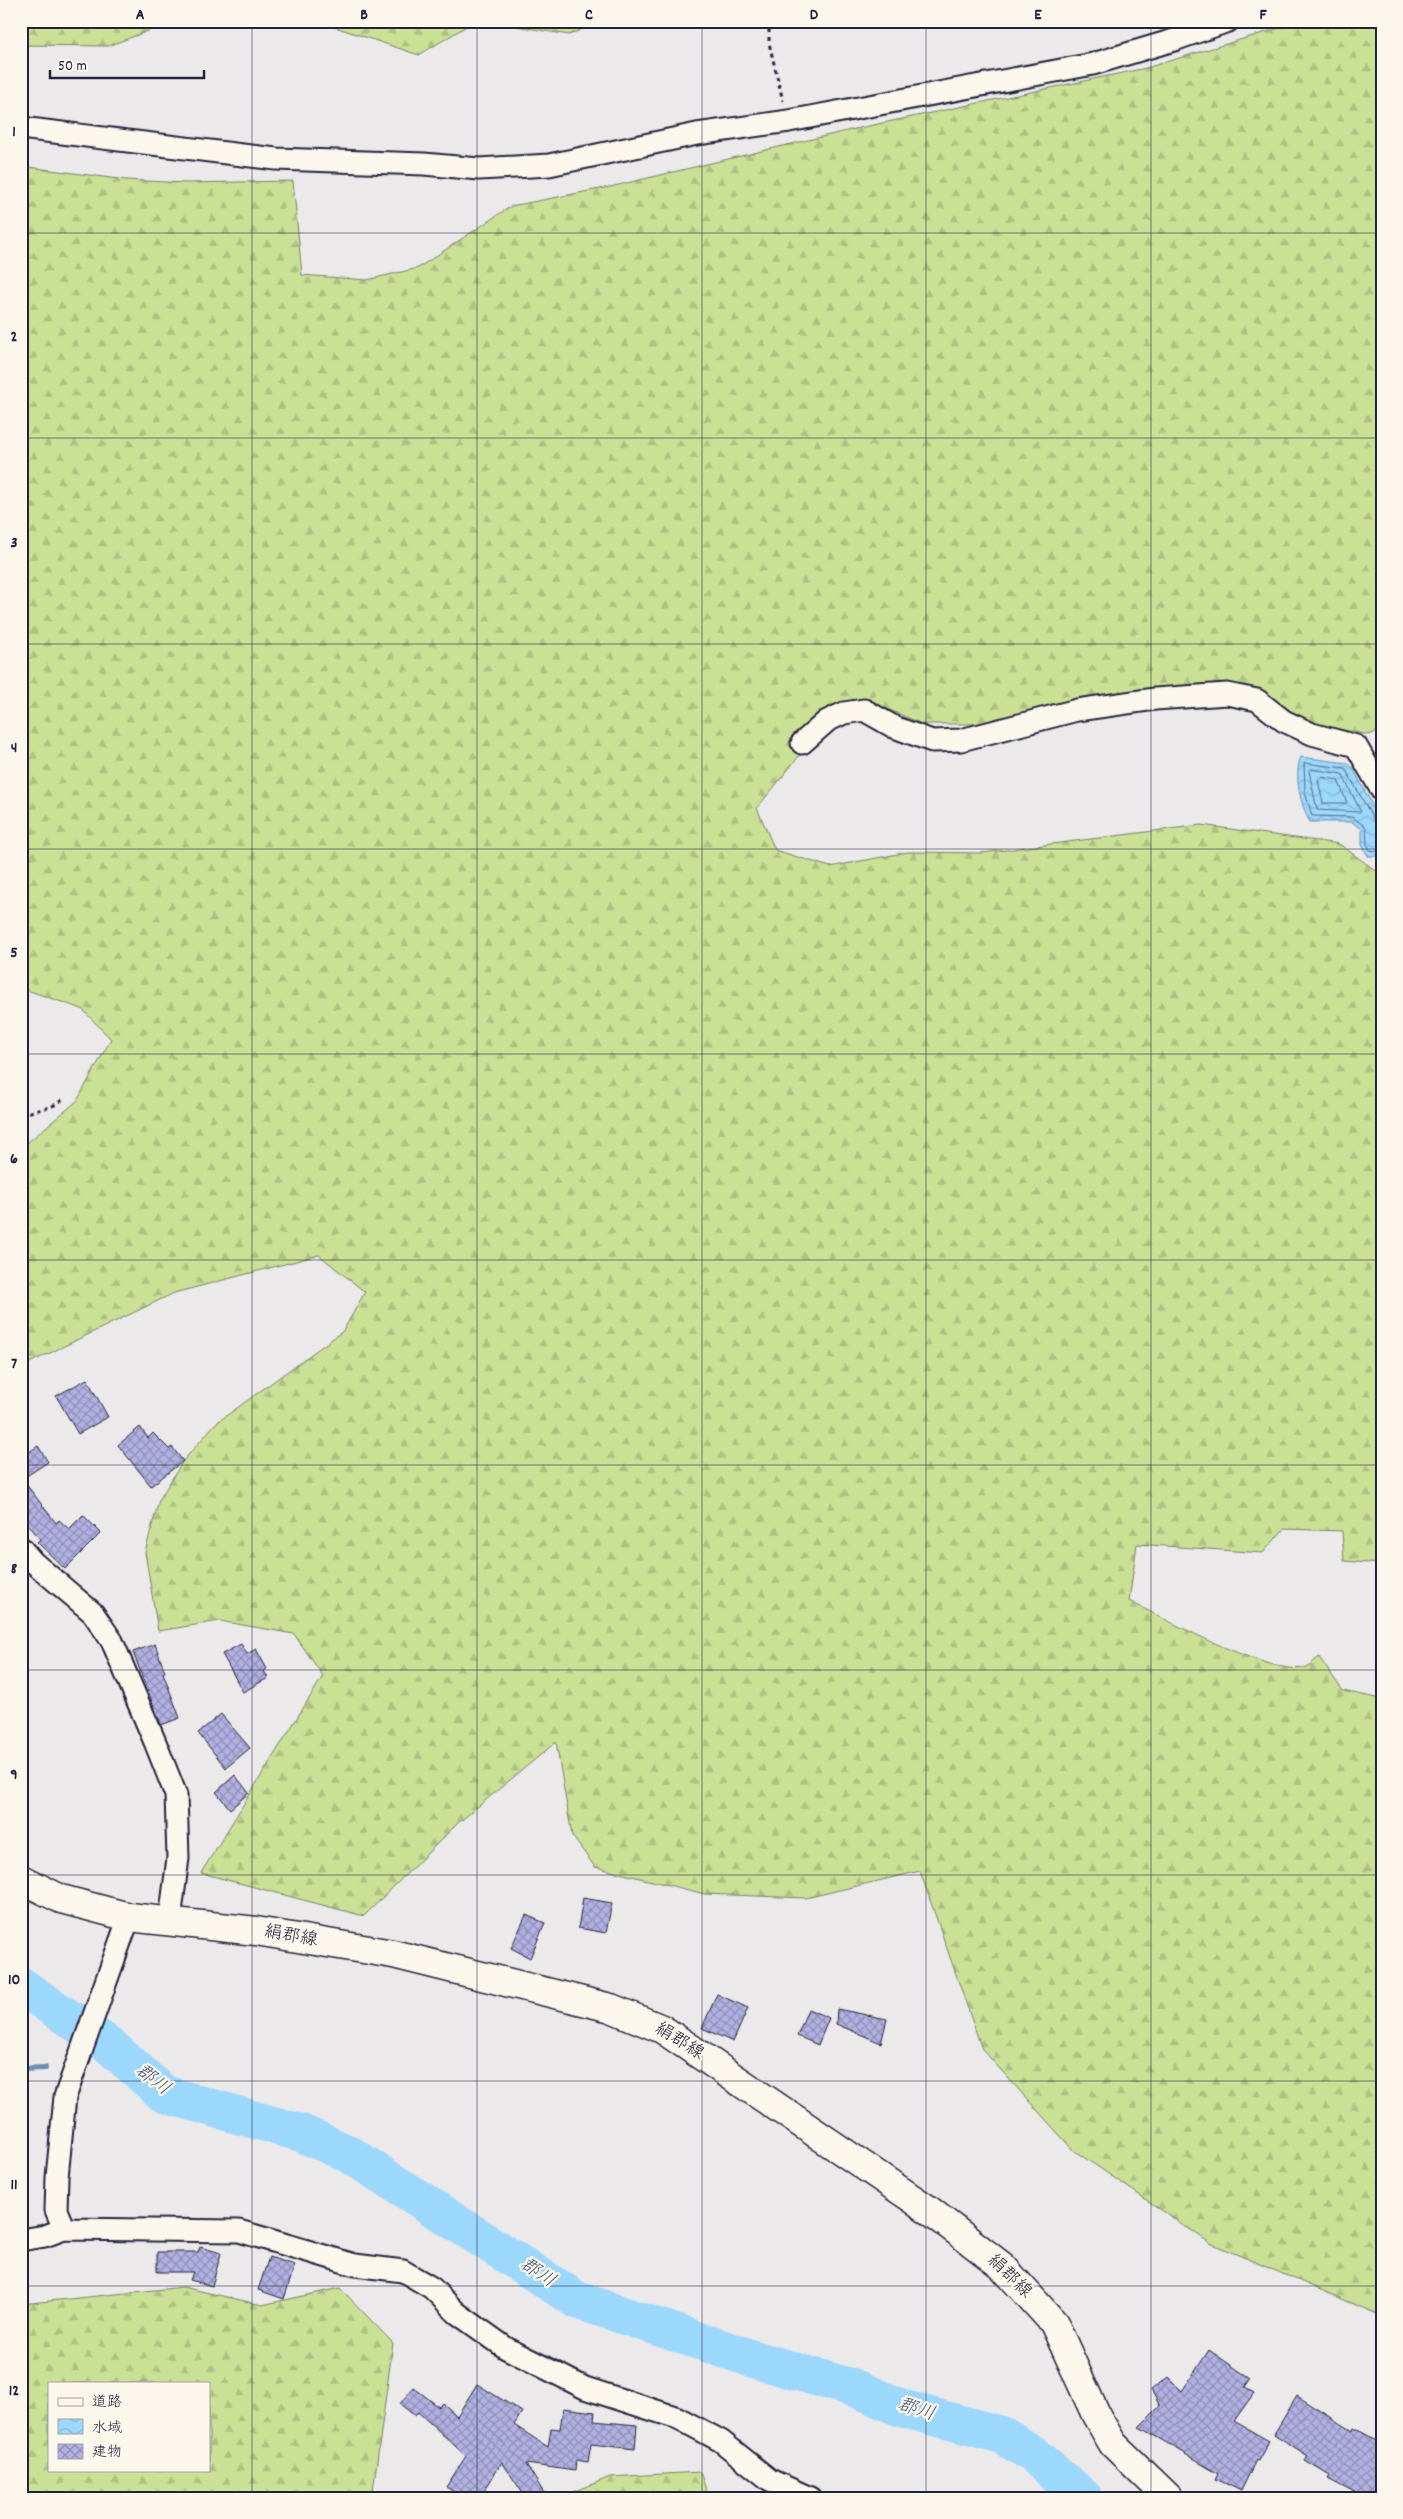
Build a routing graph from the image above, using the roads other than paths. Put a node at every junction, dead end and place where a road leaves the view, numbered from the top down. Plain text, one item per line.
1 (1228, 21) edge
2 (21, 128) edge
3 (802, 743) dead end
4 (1382, 791) edge
5 (21, 1548) edge
6 (21, 1879) edge
7 (129, 1917) junction
8 (170, 1920) junction
9 (64, 2229) junction
10 (21, 2240) edge
11 (810, 2498) edge
12 (1169, 2498) edge

1 - 2 street
3 - 4 street
5 - 8 street
6 - 7 main road, 絹郡線
7 - 8 main road, 絹郡線
7 - 9 street
8 - 12 main road, 絹郡線
9 - 10 street
9 - 11 street

